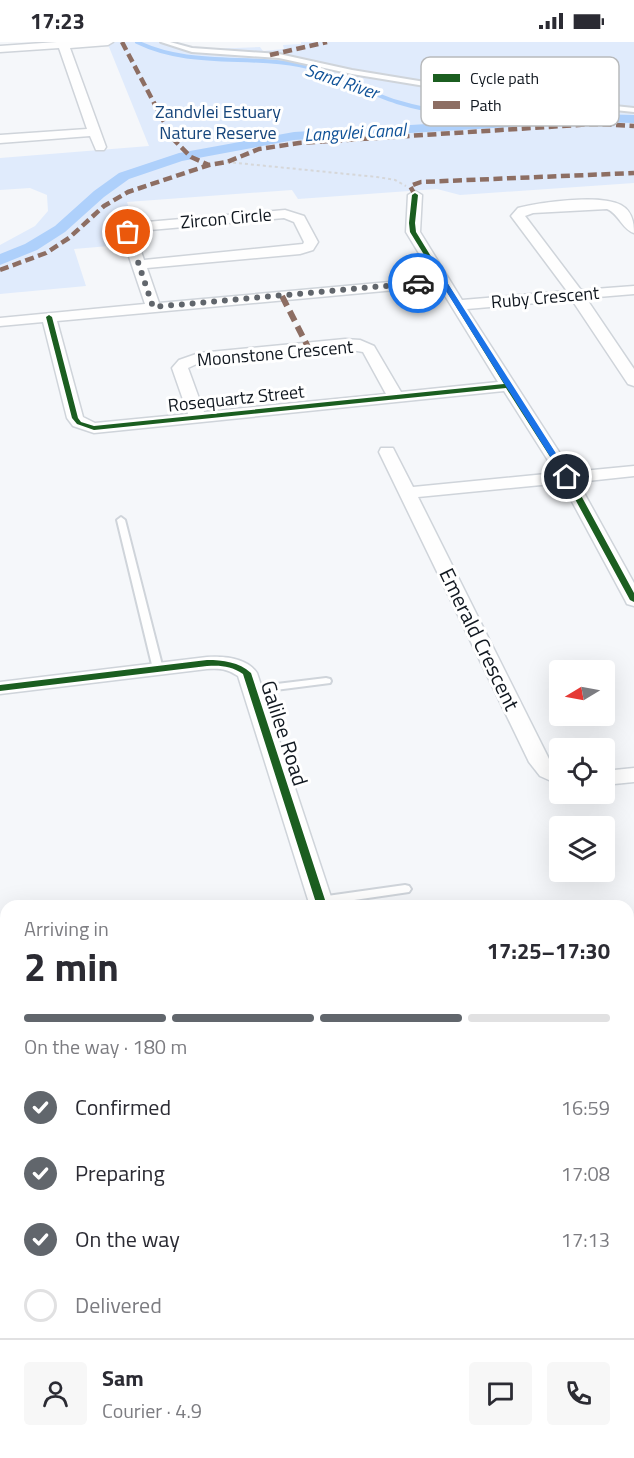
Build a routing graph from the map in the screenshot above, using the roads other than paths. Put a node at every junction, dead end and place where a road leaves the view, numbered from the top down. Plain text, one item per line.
1 (108, 42) edge
2 (164, 42) edge
3 (63, 44) edge
4 (0, 50) edge
5 (421, 83) edge
6 (619, 108) edge
7 (634, 110) edge
8 (93, 132) junction
9 (0, 139) edge
10 (100, 147) dead end
11 (413, 192) road end
12 (634, 229) edge
13 (139, 264) junction
14 (443, 281) junction
15 (634, 290) edge
16 (576, 294) junction
17 (457, 305) junction
18 (153, 307) junction
19 (48, 317) junction
20 (0, 322) edge
21 (634, 381) edge
22 (508, 386) junction
23 (396, 398) junction
24 (198, 419) junction
25 (387, 452) dead end
26 (634, 471) edge
27 (567, 477) junction
28 (408, 493) junction
29 (121, 520) dead end
30 (634, 600) edge
31 (158, 669) junction
32 (326, 681) dead end
33 (0, 688) edge
34 (252, 690) junction
35 (549, 772) edge
36 (634, 775) edge
37 (615, 777) edge
38 (405, 889) dead end
39 (320, 900) edge
40 (343, 900) edge

1 - 3 street
2 - 5 lane
3 - 4 street
3 - 8 street
6 - 7 lane
8 - 9 street
8 - 10 street
11 - 14 street
12 - 16 street
13 - 13 street, Zircon Circle
13 - 18 street, Zircon Circle
14 - 17 street
14 - 18 street
15 - 16 street, Ruby Crescent
16 - 17 street, Ruby Crescent
16 - 21 street
17 - 22 street
18 - 19 street
19 - 20 street
19 - 24 street, Rosequartz Street
22 - 23 street, Rosequartz Street
22 - 27 street
23 - 24 street, Rosequartz Street
23 - 24 street, Moonstone Crescent
25 - 28 street, Emerald Crescent
26 - 27 street
27 - 28 street
27 - 30 street
28 - 35 street, Emerald Crescent
29 - 31 lane
31 - 33 street, Galilee Road
31 - 34 street, Galilee Road
32 - 34 lane
34 - 39 street, Galilee Road
36 - 37 street
38 - 40 lane

